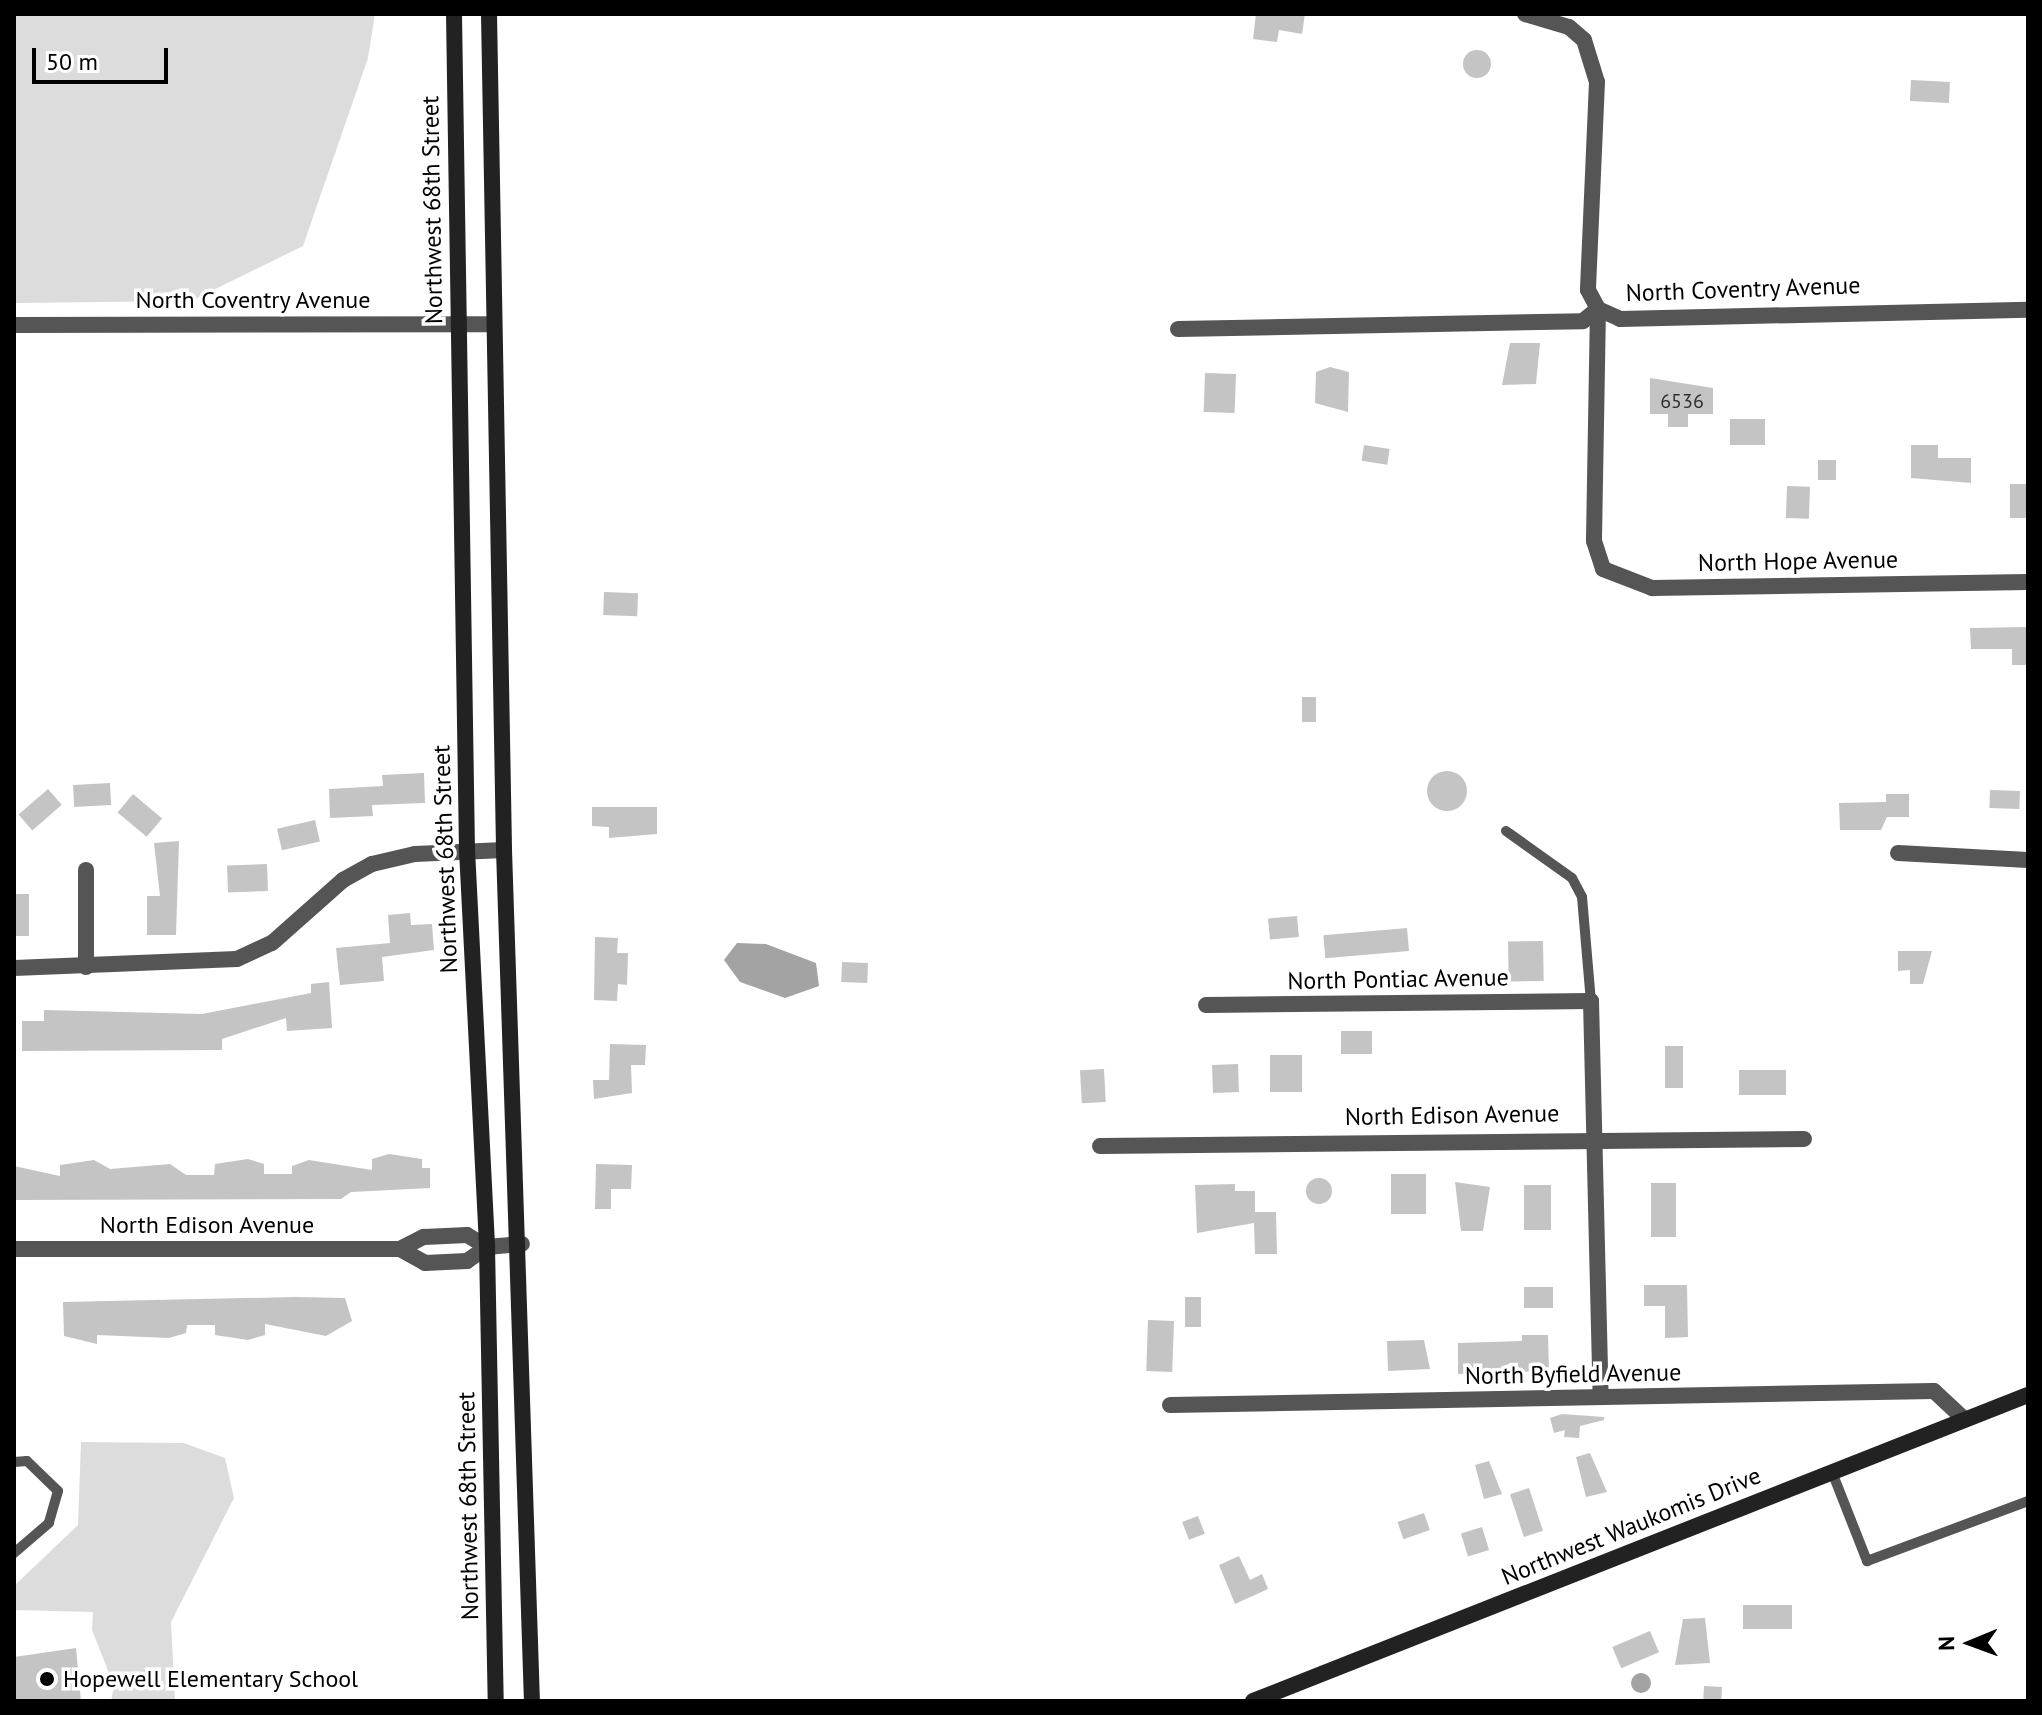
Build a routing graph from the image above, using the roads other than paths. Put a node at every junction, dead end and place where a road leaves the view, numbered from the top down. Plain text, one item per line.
1 (454, 14) edge
2 (489, 14) edge
3 (1525, 14) edge
4 (1598, 309) junction
5 (2028, 310) edge
6 (457, 324) junction
7 (492, 324) junction
8 (14, 325) edge
9 (1178, 329) dead end
10 (2028, 582) edge
11 (1506, 831) dead end
12 (467, 850) junction
13 (504, 850) junction
14 (1898, 853) dead end
15 (2028, 860) edge
16 (86, 870) dead end
17 (86, 967) junction
18 (14, 968) edge
19 (1591, 1001) junction
20 (1206, 1005) dead end
21 (1597, 1137) junction
22 (1804, 1139) dead end
23 (1100, 1146) dead end
24 (522, 1244) junction
25 (487, 1247) junction
26 (14, 1249) edge
27 (400, 1249) junction
28 (2028, 1395) edge
29 (1601, 1397) junction
30 (1170, 1405) dead end
31 (1965, 1420) junction
32 (27, 1461) junction
33 (14, 1462) edge
34 (1832, 1472) junction
35 (14, 1474) edge
36 (2028, 1501) edge
37 (14, 1553) edge
38 (496, 1701) edge
39 (532, 1701) edge
40 (1253, 1701) edge

1 - 6 main road, Northwest 68th Street
2 - 7 main road
3 - 4 street
4 - 5 street, North Coventry Avenue
4 - 9 street, North Coventry Avenue
4 - 10 street, North Hope Avenue
6 - 7 street, North Coventry Avenue
6 - 8 street, North Coventry Avenue
6 - 12 main road, Northwest 68th Street
7 - 13 main road
11 - 19 lane
12 - 13 street
12 - 17 street
12 - 25 main road, Northwest 68th Street
13 - 24 main road
14 - 15 street
16 - 17 street
17 - 18 street
19 - 20 street, North Pontiac Avenue
19 - 21 street
21 - 22 street, North Edison Avenue
21 - 23 street, North Edison Avenue
21 - 29 street
24 - 25 street, North Edison Avenue
24 - 39 main road
25 - 27 street, North Edison Avenue
25 - 27 street, North Edison Avenue
25 - 38 main road, Northwest 68th Street
26 - 27 street, North Edison Avenue
28 - 31 main road, Northwest Waukomis Drive
29 - 30 street, North Byfield Avenue
29 - 31 street, North Byfield Avenue
31 - 34 main road, Northwest Waukomis Drive
32 - 33 lane
32 - 35 lane
32 - 37 lane
34 - 36 lane
34 - 40 main road, Northwest Waukomis Drive

